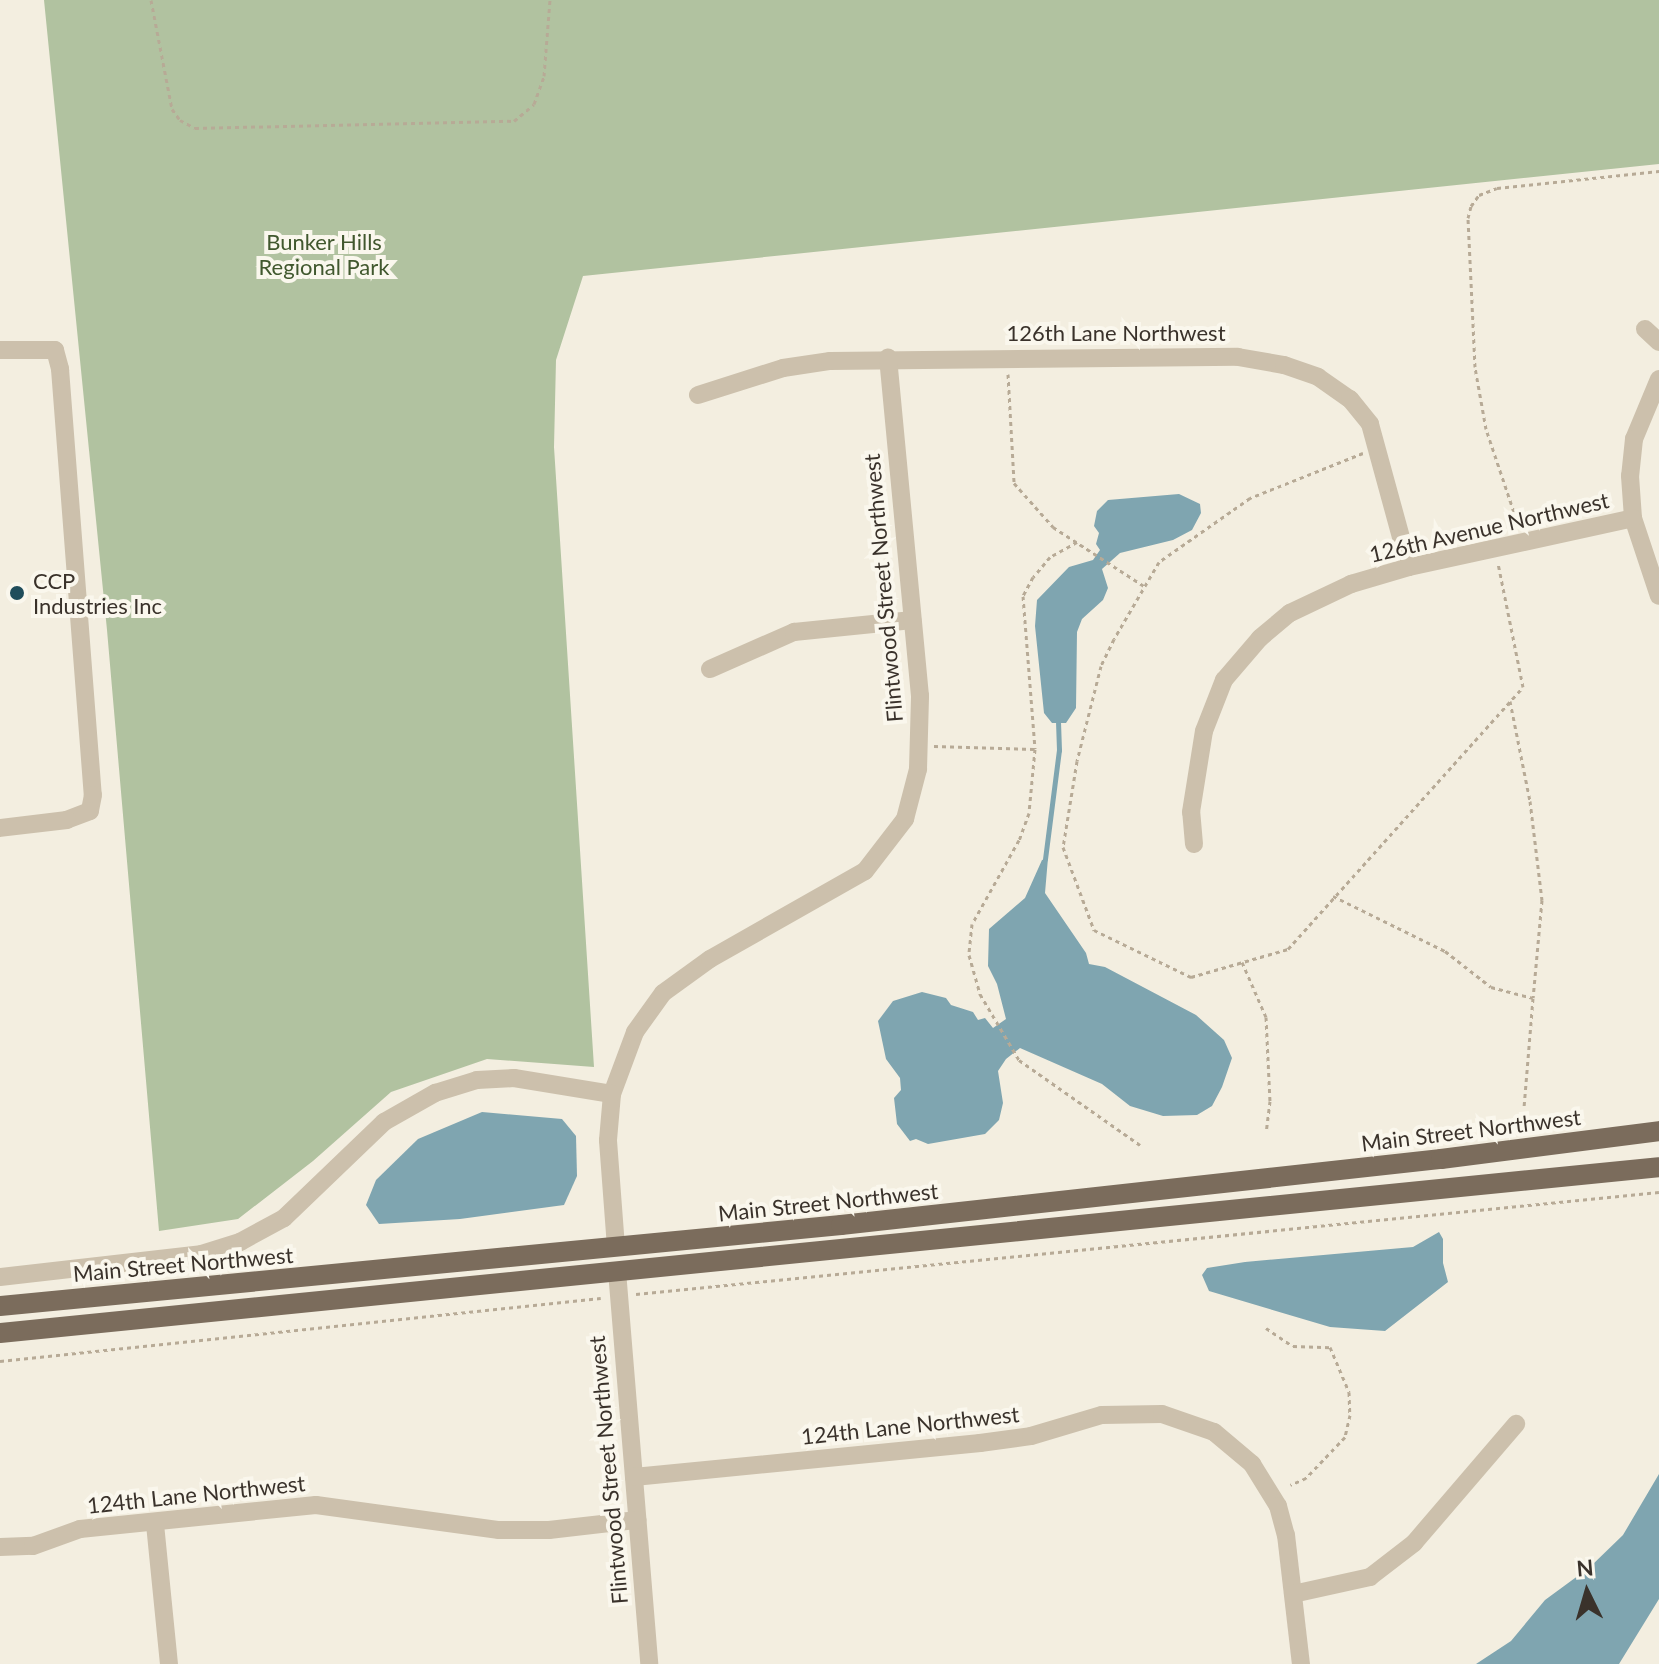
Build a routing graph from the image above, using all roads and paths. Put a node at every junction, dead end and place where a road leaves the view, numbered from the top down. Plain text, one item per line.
1 (151, 0) edge
2 (550, 0) edge
3 (1659, 171) edge
4 (0, 350) edge
5 (888, 358) junction
6 (1007, 358) junction
7 (1659, 379) edge
8 (698, 395) dead end
9 (1377, 447) junction
10 (1633, 518) junction
11 (1077, 542) junction
12 (1525, 542) junction
13 (1495, 548) junction
14 (1409, 567) junction
15 (1145, 587) junction
16 (1659, 596) edge
17 (912, 620) junction
18 (710, 669) dead end
19 (1510, 701) junction
20 (918, 746) junction
21 (1035, 749) junction
22 (0, 828) edge
23 (1194, 844) dead end
24 (1333, 896) junction
25 (1242, 962) junction
26 (1533, 998) junction
27 (612, 1094) junction
28 (1524, 1108) dead end
29 (1659, 1131) edge
30 (1266, 1132) dead end
31 (1140, 1145) dead end
32 (1659, 1167) edge
33 (1659, 1192) edge
34 (616, 1247) junction
35 (617, 1271) junction
36 (0, 1277) edge
37 (617, 1296) junction
38 (0, 1306) edge
39 (1266, 1328) dead end
40 (0, 1333) edge
41 (0, 1361) edge
42 (1516, 1424) dead end
43 (634, 1477) junction
44 (1290, 1485) dead end
45 (637, 1520) junction
46 (155, 1524) junction
47 (0, 1547) edge
48 (1293, 1594) junction
49 (169, 1664) edge
50 (649, 1664) edge
51 (1301, 1664) edge

1 - 2 path
3 - 12 path
4 - 22 street
5 - 6 street, 126th Lane Northwest
5 - 8 street, 126th Lane Northwest
5 - 17 street, Flintwood Street Northwest
6 - 9 street, 126th Lane Northwest
6 - 11 path
7 - 10 street
9 - 14 street, 126th Lane Northwest
9 - 15 path
10 - 12 street, 126th Avenue Northwest
10 - 16 street
11 - 15 path
11 - 21 path
12 - 13 street, 126th Avenue Northwest
13 - 14 street, 126th Avenue Northwest
13 - 19 path
14 - 23 street, 126th Avenue Northwest
15 - 25 path
17 - 18 street
17 - 20 street, Flintwood Street Northwest
19 - 24 path
19 - 26 path
20 - 21 path
20 - 27 street, Flintwood Street Northwest
21 - 31 path
24 - 25 path
24 - 26 path
25 - 30 path
26 - 28 path
27 - 34 street, Flintwood Street Northwest
27 - 36 street
29 - 34 main road, Main Street Northwest
32 - 35 main road
33 - 37 path
34 - 38 main road, Main Street Northwest
35 - 37 street, Flintwood Street Northwest
35 - 40 main road
37 - 41 path
37 - 43 street, Flintwood Street Northwest
39 - 44 path
42 - 48 street
43 - 45 street, Flintwood Street Northwest
43 - 48 street, 124th Lane Northwest
45 - 46 street, 124th Lane Northwest
45 - 50 street, Flintwood Street Northwest
46 - 47 street, 124th Lane Northwest
46 - 49 street
48 - 51 street, 124th Lane Northwest

